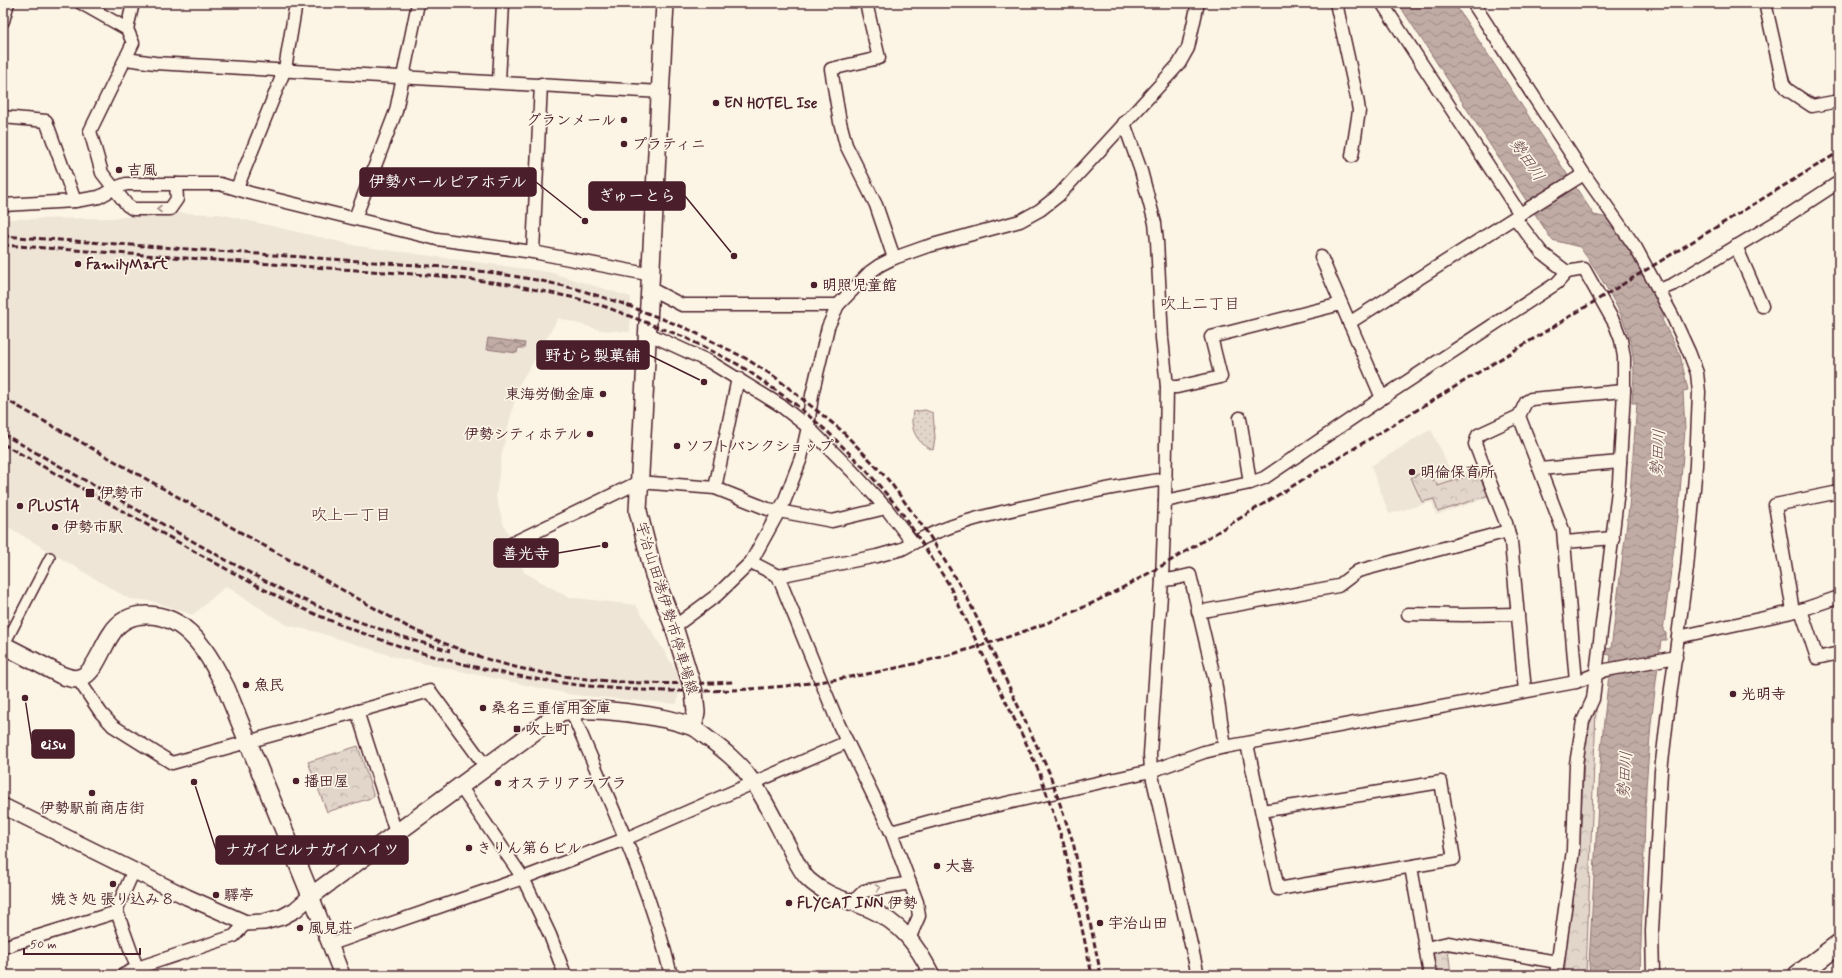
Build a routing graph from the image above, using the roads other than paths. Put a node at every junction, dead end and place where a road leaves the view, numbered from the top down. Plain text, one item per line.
1 (8, 3) edge
2 (81, 3) edge
3 (133, 3) edge
4 (296, 3) edge
5 (418, 3) edge
6 (503, 3) edge
7 (665, 3) edge
8 (866, 3) edge
9 (1198, 3) edge
10 (1336, 3) edge
11 (1382, 3) edge
12 (1474, 3) edge
13 (1765, 3) edge
14 (3, 21) edge
15 (127, 29) junction
16 (126, 59) junction
17 (285, 69) junction
18 (403, 77) junction
19 (499, 82) junction
20 (541, 84) junction
21 (661, 92) junction
22 (1839, 101) edge
23 (3, 117) edge
24 (1124, 123) junction
25 (1352, 156) dead end
26 (1582, 175) junction
27 (1839, 182) edge
28 (176, 184) junction
29 (115, 188) junction
30 (237, 188) junction
31 (75, 201) junction
32 (3, 205) edge
33 (1520, 215) junction
34 (355, 218) junction
35 (1736, 246) junction
36 (533, 252) junction
37 (894, 258) junction
38 (1321, 258) dead end
39 (1567, 272) junction
40 (651, 282) junction
41 (1659, 290) junction
42 (1341, 304) junction
43 (838, 305) junction
44 (1762, 306) dead end
45 (1349, 323) junction
46 (649, 334) junction
47 (738, 378) junction
48 (1167, 388) junction
49 (1624, 391) junction
50 (1382, 398) junction
51 (1519, 416) junction
52 (1240, 418) dead end
53 (808, 427) junction
54 (1620, 462) junction
55 (1540, 469) junction
56 (1166, 479) junction
57 (639, 482) junction
58 (1250, 483) junction
59 (715, 488) junction
60 (1839, 492) edge
61 (1165, 501) junction
62 (886, 508) junction
63 (780, 511) junction
64 (1508, 531) junction
65 (1613, 538) junction
66 (1565, 542) junction
67 (513, 543) dead end
68 (913, 543) junction
69 (50, 557) dead end
70 (752, 562) junction
71 (778, 576) junction
72 (1162, 580) junction
73 (1839, 598) edge
74 (1797, 610) junction
75 (1198, 612) junction
76 (1408, 614) dead end
77 (1518, 614) junction
78 (674, 627) junction
79 (1678, 637) junction
80 (3, 646) edge
81 (1839, 653) edge
82 (1671, 658) junction
83 (1601, 673) junction
84 (78, 679) junction
85 (1576, 682) junction
86 (1525, 691) junction
87 (571, 710) junction
88 (357, 712) junction
89 (693, 727) junction
90 (248, 741) junction
91 (847, 742) junction
92 (1247, 744) junction
93 (1225, 747) junction
94 (486, 766) junction
95 (1152, 771) junction
96 (754, 783) junction
97 (460, 786) junction
98 (3, 806) edge
99 (1262, 812) junction
100 (891, 832) junction
101 (396, 833) junction
102 (625, 839) junction
103 (1411, 867) junction
104 (134, 870) junction
105 (523, 878) junction
106 (910, 883) junction
107 (312, 896) junction
108 (851, 904) junction
109 (117, 912) junction
110 (246, 923) junction
111 (910, 938) junction
112 (331, 944) junction
113 (1839, 944) edge
114 (3, 947) edge
115 (1426, 948) junction
116 (1557, 962) junction
117 (137, 968) junction
118 (563, 974) edge
119 (123, 975) edge
120 (342, 975) edge
121 (671, 975) edge
122 (932, 975) edge
123 (1198, 975) edge
124 (1430, 975) edge
125 (1556, 975) edge
126 (1653, 975) edge
127 (1798, 975) edge

1 - 14 street
2 - 15 street
3 - 15 street
4 - 17 street
5 - 18 street
6 - 19 street
7 - 21 main road, 宇治山田港伊勢市停車場線
8 - 37 street
9 - 24 street
10 - 25 street
11 - 33 street
12 - 26 street
13 - 22 street
15 - 16 street
16 - 17 street
16 - 29 street
17 - 18 street
17 - 30 street
18 - 19 street
18 - 34 street
19 - 20 street
20 - 21 street
20 - 36 street
21 - 40 main road, 宇治山田港伊勢市停車場線
23 - 31 street
24 - 37 street
24 - 48 street
26 - 33 street
26 - 41 street
27 - 35 street
28 - 29 street
28 -> 29 street
28 - 30 street
29 - 31 street
30 - 34 street
31 - 32 street
33 - 39 street
33 - 45 street
34 - 36 street
35 - 41 street
35 - 44 street
36 - 40 street
37 - 43 street
38 - 42 street
39 - 49 street
39 - 50 street
40 - 43 street
40 - 46 main road, 宇治山田港伊勢市停車場線
41 - 79 street
42 - 45 street
42 - 48 street
43 - 53 street
45 - 50 street
46 - 47 street
46 - 57 main road, 宇治山田港伊勢市停車場線
47 - 53 street
47 - 59 street
48 - 56 street
49 - 51 street
49 - 54 street
50 - 58 street
51 - 55 street
51 - 64 street
52 - 58 street
53 - 62 street
53 - 63 street
54 - 55 street
54 - 65 street
55 - 66 street
56 - 61 street
56 - 68 street
57 - 59 street
57 - 67 street
57 - 78 main road, 宇治山田港伊勢市停車場線
58 - 61 street
59 - 63 street
60 - 74 street
61 - 72 street
62 - 63 street
62 - 68 street
63 - 70 street
64 - 75 street
64 - 77 street
65 - 66 street
65 - 83 street
66 - 85 street
68 - 71 street
69 - 80 street
70 - 71 street
70 - 78 street
71 - 91 street
72 - 75 street
72 - 95 street
73 - 74 street
74 - 79 street
74 - 81 street
75 - 93 street
76 - 77 street
77 - 86 street
78 - 89 main road, 宇治山田港伊勢市停車場線
79 - 82 street
80 - 84 main road
82 - 83 street
82 - 126 street
83 - 85 street
83 - 116 street
84 - 90 street
84 - 90 main road
85 - 86 street
86 - 92 street
87 - 89 main road
87 - 94 main road
87 - 102 street
88 - 90 street
88 - 94 street
88 - 101 street
89 - 96 street
90 - 107 main road
91 - 96 street
91 - 100 street
92 - 93 street
92 - 99 street
93 - 95 street
94 - 97 main road
95 - 100 street
95 - 123 street
96 - 102 street
96 - 108 street
97 - 101 main road
97 - 105 street
98 - 104 street
99 - 103 street
99 - 103 street
100 - 106 street
101 - 107 main road
102 - 105 street
102 - 121 street
103 - 115 street
104 - 109 street
104 - 110 street
105 - 112 street
105 - 118 street
108 -> 106 street
106 - 111 street
107 - 110 street
107 - 112 street
108 - 111 street
109 - 114 street
109 - 117 street
110 - 117 street
111 - 122 street
112 - 120 street
113 - 127 main road
115 - 116 street
115 - 124 street
116 - 125 street
117 - 119 street

